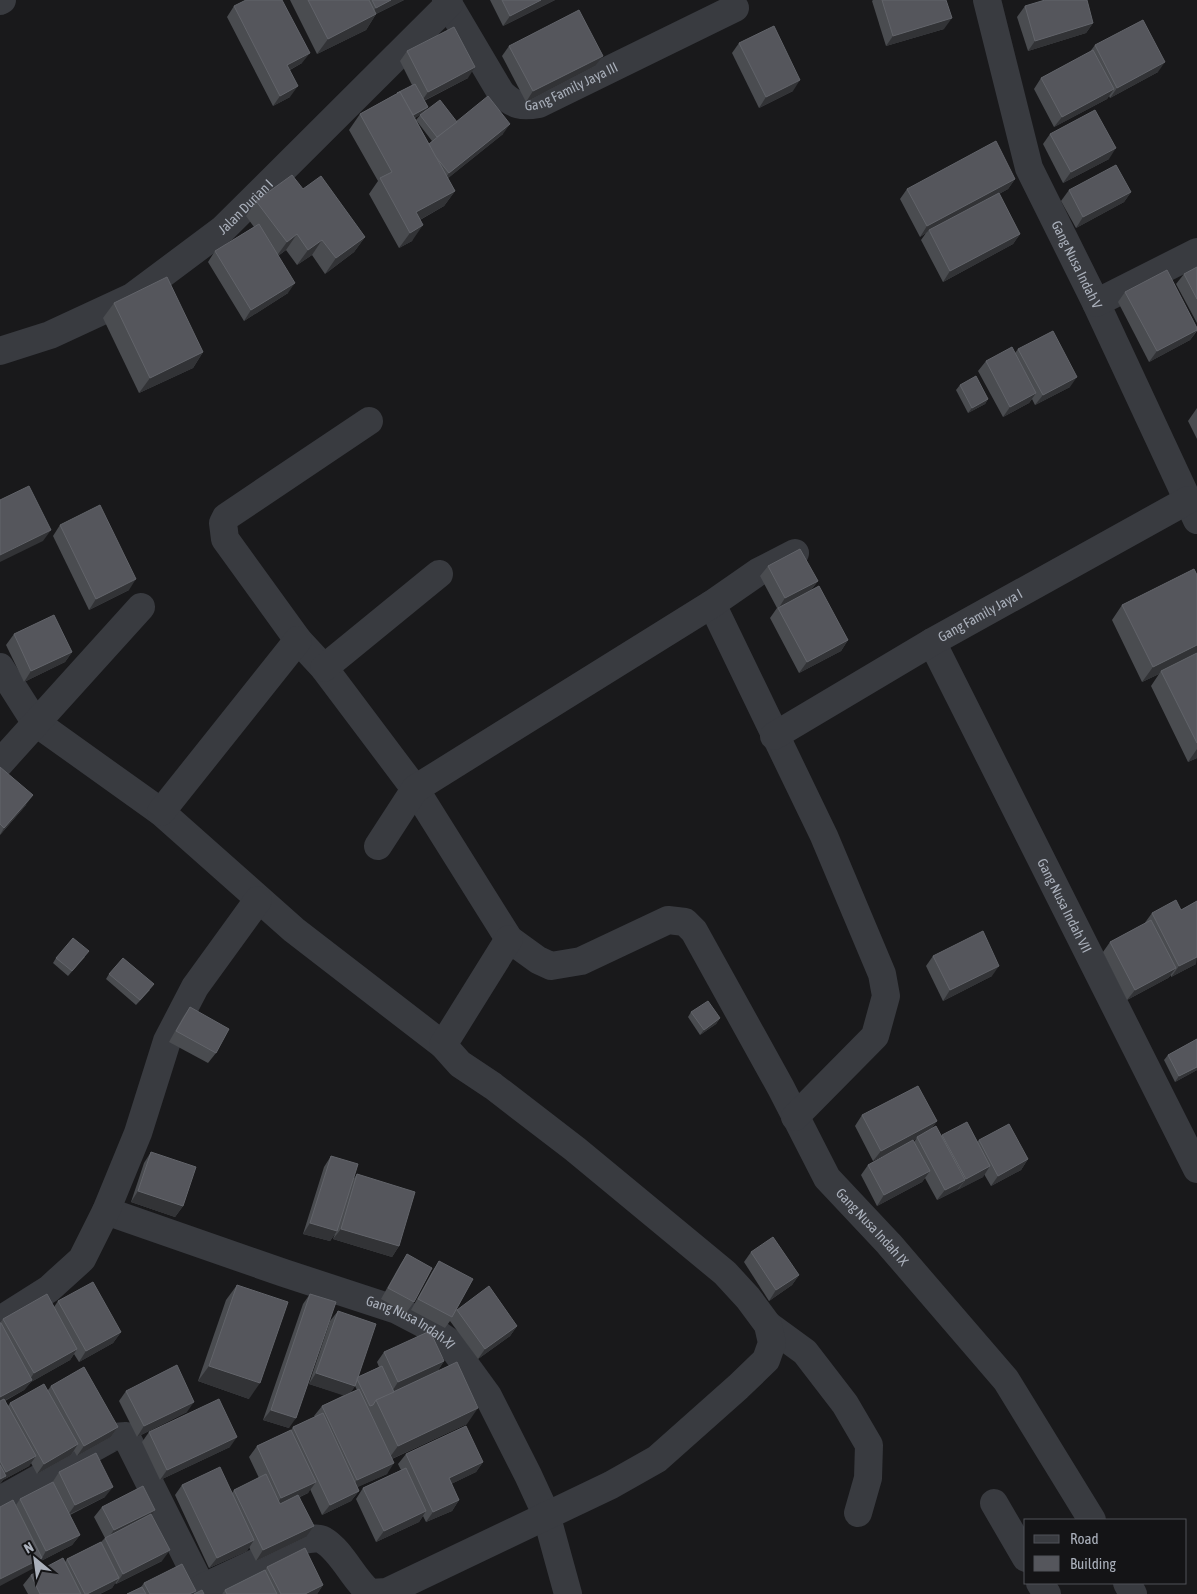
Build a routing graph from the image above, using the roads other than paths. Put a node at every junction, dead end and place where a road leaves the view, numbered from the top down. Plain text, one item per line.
1 (987, 0) edge
2 (447, 2) edge
3 (735, 8) dead end
4 (1197, 252) edge
5 (1096, 303) junction
6 (0, 351) edge
7 (369, 421) dead end
8 (1193, 510) edge
9 (795, 553) edge
10 (439, 574) dead end
11 (712, 604) junction
12 (141, 607) dead end
13 (298, 640) junction
14 (932, 642) junction
15 (0, 667) edge
16 (324, 668) junction
17 (35, 722) junction
18 (774, 736) junction
19 (0, 763) edge
20 (414, 789) junction
21 (161, 812) junction
22 (378, 846) dead end
23 (258, 900) junction
24 (509, 940) junction
25 (443, 1046) junction
26 (795, 1117) junction
27 (1197, 1169) edge
28 (106, 1210) junction
29 (0, 1320) edge
30 (768, 1325) junction
31 (0, 1500) edge
32 (994, 1504) dead end
33 (858, 1513) dead end
34 (546, 1514) junction
35 (1091, 1519) edge
36 (1024, 1555) edge
37 (204, 1591) edge
38 (568, 1594) edge

1 - 5 street, Gang Nusa Indah V
2 - 3 street, Gang Family Jaya III
2 - 6 street, Jalan Durian I
4 - 5 street
5 - 8 street, Gang Nusa Indah V
7 - 13 street
8 - 14 street, Gang Family Jaya I
9 - 11 street
10 - 16 street
11 - 18 street
11 - 20 street
12 - 17 street
13 - 16 street
13 - 21 street
14 - 18 street, Gang Family Jaya I
14 - 27 street, Gang Nusa Indah VII
15 - 17 street
16 - 20 street
17 - 19 street
17 - 21 street
18 - 26 street
20 - 22 street
20 - 24 street
21 - 23 street
23 - 25 street
23 - 28 street
24 - 25 street
24 - 26 street, Gang Nusa Indah IX
25 - 30 street
26 - 35 street, Gang Nusa Indah IX
28 - 29 street
28 - 34 street, Gang Nusa Indah XI
30 - 33 street
30 - 34 street
31 - 37 street
32 - 36 street
34 - 37 street
34 - 38 street, Gang Nusa Indah XI

